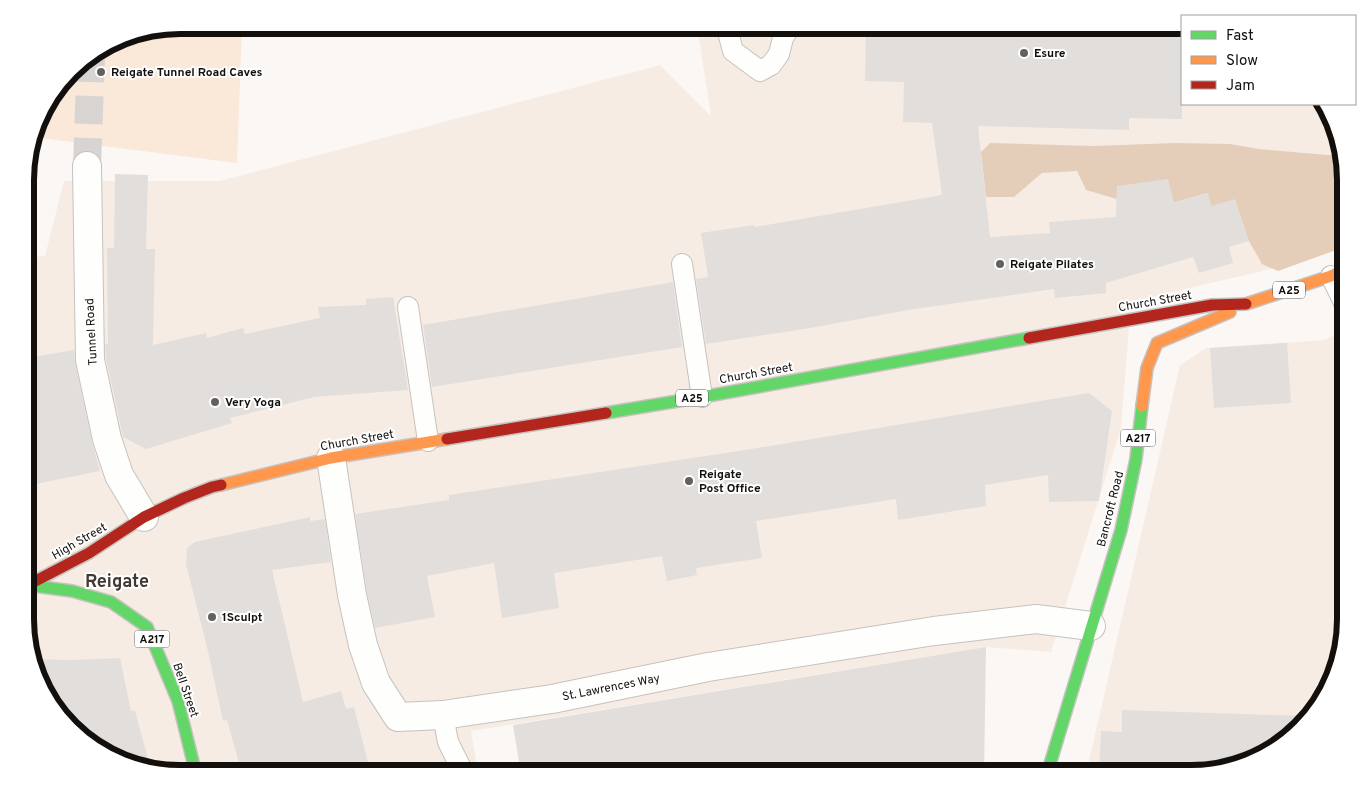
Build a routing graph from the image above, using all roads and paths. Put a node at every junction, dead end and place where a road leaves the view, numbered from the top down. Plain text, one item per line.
1 (729, 34) edge
2 (785, 34) edge
3 (87, 166) tunnel mouth
4 (682, 264) dead end
5 (1337, 272) edge
6 (1247, 304) junction
7 (408, 307) dead end
8 (702, 397) junction
9 (428, 441) junction
10 (331, 458) junction
11 (144, 518) junction
12 (34, 581) edge
13 (34, 586) edge
14 (1090, 626) junction
15 (443, 715) junction
16 (194, 765) edge
17 (460, 765) edge
18 (1050, 765) edge

1 - 2 lane
3 - 11 street, Tunnel Road
4 - 8 lane
5 - 6 main road, Church Street / A25
6 - 8 main road, Church Street / A25
6 - 14 main road, Bancroft Road / A217
7 - 9 lane
8 - 9 main road, Church Street / A25
9 - 10 main road, Church Street / A25
10 - 11 main road, Church Street / A25
10 - 15 street, St. Lawrences Way
11 - 12 main road, High Street / A217
13 - 16 main road, Bell Street / A217
14 - 15 street, St. Lawrences Way
14 - 18 main road, Bancroft Road / A217
15 - 17 lane

